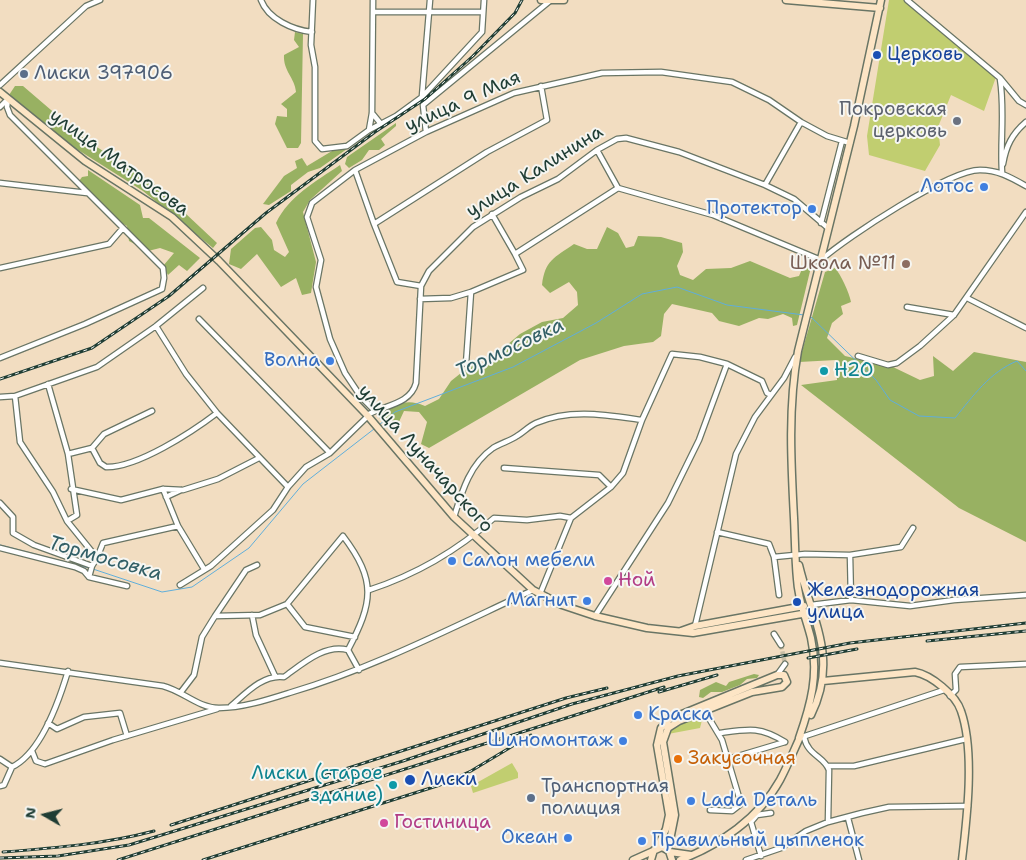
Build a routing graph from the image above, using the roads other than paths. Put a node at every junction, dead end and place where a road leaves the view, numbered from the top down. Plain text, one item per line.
1 (100, 0) edge
2 (261, 0) edge
3 (313, 0) edge
4 (372, 0) edge
5 (430, 0) edge
6 (484, 0) edge
7 (541, 0) edge
8 (551, 0) edge
9 (564, 0) edge
10 (786, 0) edge
11 (881, 0) edge
12 (908, 0) edge
13 (880, 8) junction
14 (373, 12) junction
15 (483, 12) junction
16 (430, 14) junction
17 (312, 32) junction
18 (1000, 78) junction
19 (0, 84) edge
20 (541, 86) junction
21 (0, 92) edge
22 (422, 97) junction
23 (8, 99) junction
24 (1026, 104) edge
25 (0, 107) edge
26 (372, 113) junction
27 (801, 122) junction
28 (1026, 122) edge
29 (381, 124) junction
30 (370, 130) junction
31 (426, 132) junction
32 (842, 141) junction
33 (850, 143) junction
34 (597, 150) junction
35 (355, 170) junction
36 (1002, 172) junction
37 (0, 183) edge
38 (765, 185) junction
39 (1026, 186) edge
40 (618, 188) junction
41 (87, 193) junction
42 (1026, 212) edge
43 (492, 214) junction
44 (821, 223) junction
45 (374, 224) junction
46 (828, 228) junction
47 (122, 229) junction
48 (515, 254) junction
49 (821, 260) junction
50 (219, 261) joint
51 (0, 268) edge
52 (421, 286) junction
53 (203, 288) dead end
54 (471, 292) junction
55 (967, 298) junction
56 (420, 299) junction
57 (908, 306) dead end
58 (954, 316) junction
59 (199, 319) dead end
60 (156, 326) junction
61 (1026, 328) edge
62 (798, 351) junction
63 (858, 356) dead end
64 (0, 358) edge
65 (466, 364) dead end
66 (727, 364) junction
67 (48, 384) junction
68 (771, 395) junction
69 (15, 396) junction
70 (0, 397) edge
71 (374, 410) junction
72 (152, 411) dead end
73 (217, 413) junction
74 (367, 415) junction
75 (642, 420) junction
76 (92, 448) junction
77 (330, 453) junction
78 (68, 454) junction
79 (259, 458) junction
80 (504, 468) dead end
81 (288, 487) junction
82 (611, 487) junction
83 (72, 489) junction
84 (163, 489) junction
85 (183, 490) junction
86 (166, 497) junction
87 (0, 503) edge
88 (454, 517) junction
89 (571, 518) junction
90 (67, 520) junction
91 (178, 526) junction
92 (913, 528) dead end
93 (717, 532) junction
94 (473, 536) junction
95 (0, 548) edge
96 (796, 554) junction
97 (850, 555) junction
98 (774, 557) junction
99 (97, 558) junction
100 (257, 565) dead end
101 (92, 566) junction
102 (204, 569) junction
103 (89, 577) junction
104 (180, 585) dead end
105 (127, 586) dead end
106 (369, 590) junction
107 (533, 590) junction
108 (540, 594) junction
109 (1026, 595) edge
110 (779, 596) dead end
111 (851, 600) junction
112 (287, 604) junction
113 (812, 609) junction
114 (803, 610) junction
115 (252, 615) junction
116 (215, 616) junction
117 (595, 616) junction
118 (695, 626) junction
119 (680, 632) junction
120 (693, 633) junction
121 (774, 634) dead end
122 (355, 636) junction
123 (781, 644) tunnel mouth
124 (348, 650) junction
125 (0, 663) edge
126 (785, 664) dead end
127 (1026, 664) edge
128 (359, 670) junction
129 (68, 671) junction
130 (275, 676) junction
131 (776, 676) junction
132 (823, 682) junction
133 (779, 688) junction
134 (944, 690) junction
135 (181, 692) junction
136 (950, 696) junction
137 (229, 707) junction
138 (218, 708) junction
139 (704, 710) junction
140 (48, 723) junction
141 (720, 733) junction
142 (127, 736) junction
143 (802, 738) junction
144 (966, 739) junction
145 (32, 751) junction
146 (0, 759) edge
147 (728, 759) junction
148 (828, 766) junction
149 (12, 767) junction
150 (0, 786) edge
151 (968, 806) junction
152 (710, 810) dead end
153 (771, 813) dead end
154 (848, 818) junction
155 (828, 822) junction
156 (656, 849) junction
157 (669, 851) junction
158 (694, 855) junction
159 (761, 856) junction
160 (633, 860) edge
161 (651, 860) edge
162 (672, 860) edge
163 (680, 860) edge
164 (746, 860) edge
165 (859, 860) edge
166 (962, 860) edge

1 - 19 street
2 - 17 street
3 - 17 street
4 - 14 street
5 - 16 street
6 - 15 street
7 - 8 main road
8 - 9 main road
8 - 31 street
10 - 13 main road
11 - 13 main road
12 - 18 street
13 - 33 main road
14 - 16 street
14 - 26 street
15 - 16 street
15 - 22 street
16 - 22 street
17 - 30 street
18 - 24 street
18 - 36 street
20 - 27 street, улица 9 Мая
20 - 31 street, улица 9 Мая
20 - 45 street
21 - 23 main road, улица Матросова
22 - 29 street
23 - 25 street
23 - 41 street
23 - 50 main road, улица Матросова
26 - 29 street
26 - 30 street
27 - 32 street, улица 9 Мая
27 - 38 street
28 - 36 street
29 - 30 street
31 - 35 street, улица 9 Мая
32 - 33 street, улица 9 Мая
32 - 44 street
33 - 46 main road
34 - 38 street, улица Калинина
34 - 40 street
34 - 43 street, улица Калинина
35 - 45 street
35 - 71 street, улица 9 Мая
36 - 39 street
36 - 49 street
37 - 41 street
38 - 44 street, улица Калинина
40 - 48 street
40 - 49 street
41 - 47 street
42 - 55 street
43 - 48 street
43 - 52 street, улица Калинина
44 - 46 street, улица Калинина
45 - 52 street
46 - 49 main road
47 - 51 street
47 - 64 street
48 - 54 street
49 - 62 main road
50 - 74 main road, улица Луначарского
52 - 56 street, улица Калинина
53 - 60 street
54 - 56 street
54 - 65 street
55 - 58 street
55 - 61 street
56 - 71 street, улица Калинина
57 - 58 street
58 - 63 street
59 - 77 street
60 - 67 street
60 - 73 street
62 - 68 street
62 - 96 main road
66 - 68 street
66 - 75 street
66 - 117 street
67 - 69 street
67 - 78 street
68 - 93 street
69 - 70 street
69 - 90 street
71 - 74 street, улица Калинина
72 - 76 street
73 - 76 street
73 - 79 street
74 - 77 street, улица Калинина
74 - 88 main road, улица Луначарского
75 - 82 street
75 - 88 street
76 - 78 street
77 - 81 street, улица Калинина
78 - 83 street
79 - 81 street
79 - 85 street
80 - 82 street
81 - 102 street, улица Калинина
82 - 89 street
83 - 84 street
83 - 90 street
84 - 85 street
84 - 86 street
85 - 86 street
86 - 91 street
87 - 101 street
88 - 94 main road, улица Луначарского
89 - 94 street
89 - 108 street
90 - 99 street
91 - 99 street
91 - 102 street
92 - 97 street
93 - 98 street
93 - 118 street
94 - 106 street
94 - 107 main road, улица Луначарского
95 - 103 street
96 - 97 street
96 - 98 street
96 - 113 main road
96 - 114 main road
97 - 111 street
98 - 110 street
99 - 101 street
100 - 116 street
101 - 103 street
102 - 104 street, улица Калинина
103 - 105 street
106 - 112 street
106 - 122 street
107 - 108 main road, улица Луначарского
107 - 128 street
108 - 117 main road, улица Луначарского
109 - 111 street
111 - 113 street
112 - 115 street
112 - 122 street
113 - 114 main road
113 - 132 main road
114 - 118 main road
114 - 120 main road
114 - 143 main road
115 - 116 street
115 - 130 street
116 - 135 street
117 - 119 main road, улица Луначарского
118 - 119 main road
118 - 120 main road
119 - 120 main road, улица Луначарского
121 - 123 street
122 - 124 street
124 - 128 street
124 - 130 street
125 - 129 street
126 - 131 street
127 - 136 street
128 - 137 street
129 - 135 street
129 - 140 street
130 - 137 street
131 - 133 main road
131 - 133 main road
131 - 156 main road
132 - 134 main road
132 - 143 main road
133 - 139 main road
134 - 136 main road
134 - 143 street
135 - 138 street
136 - 144 main road
137 - 138 street
138 - 142 street
139 - 141 street
139 - 157 main road
140 - 142 street
140 - 145 street
141 - 147 street
141 - 147 street
142 - 145 street
143 - 148 street
143 - 158 main road
144 - 148 street
144 - 151 main road
145 - 149 street
146 - 149 street
147 - 152 street
148 - 155 street
149 - 150 street
151 - 154 street
151 - 166 main road
153 - 159 street
154 - 155 street
154 - 165 street
155 - 159 street
156 - 157 main road
156 - 160 main road
156 - 161 main road
157 - 158 main road
157 - 162 main road
158 - 163 main road
159 - 164 street

